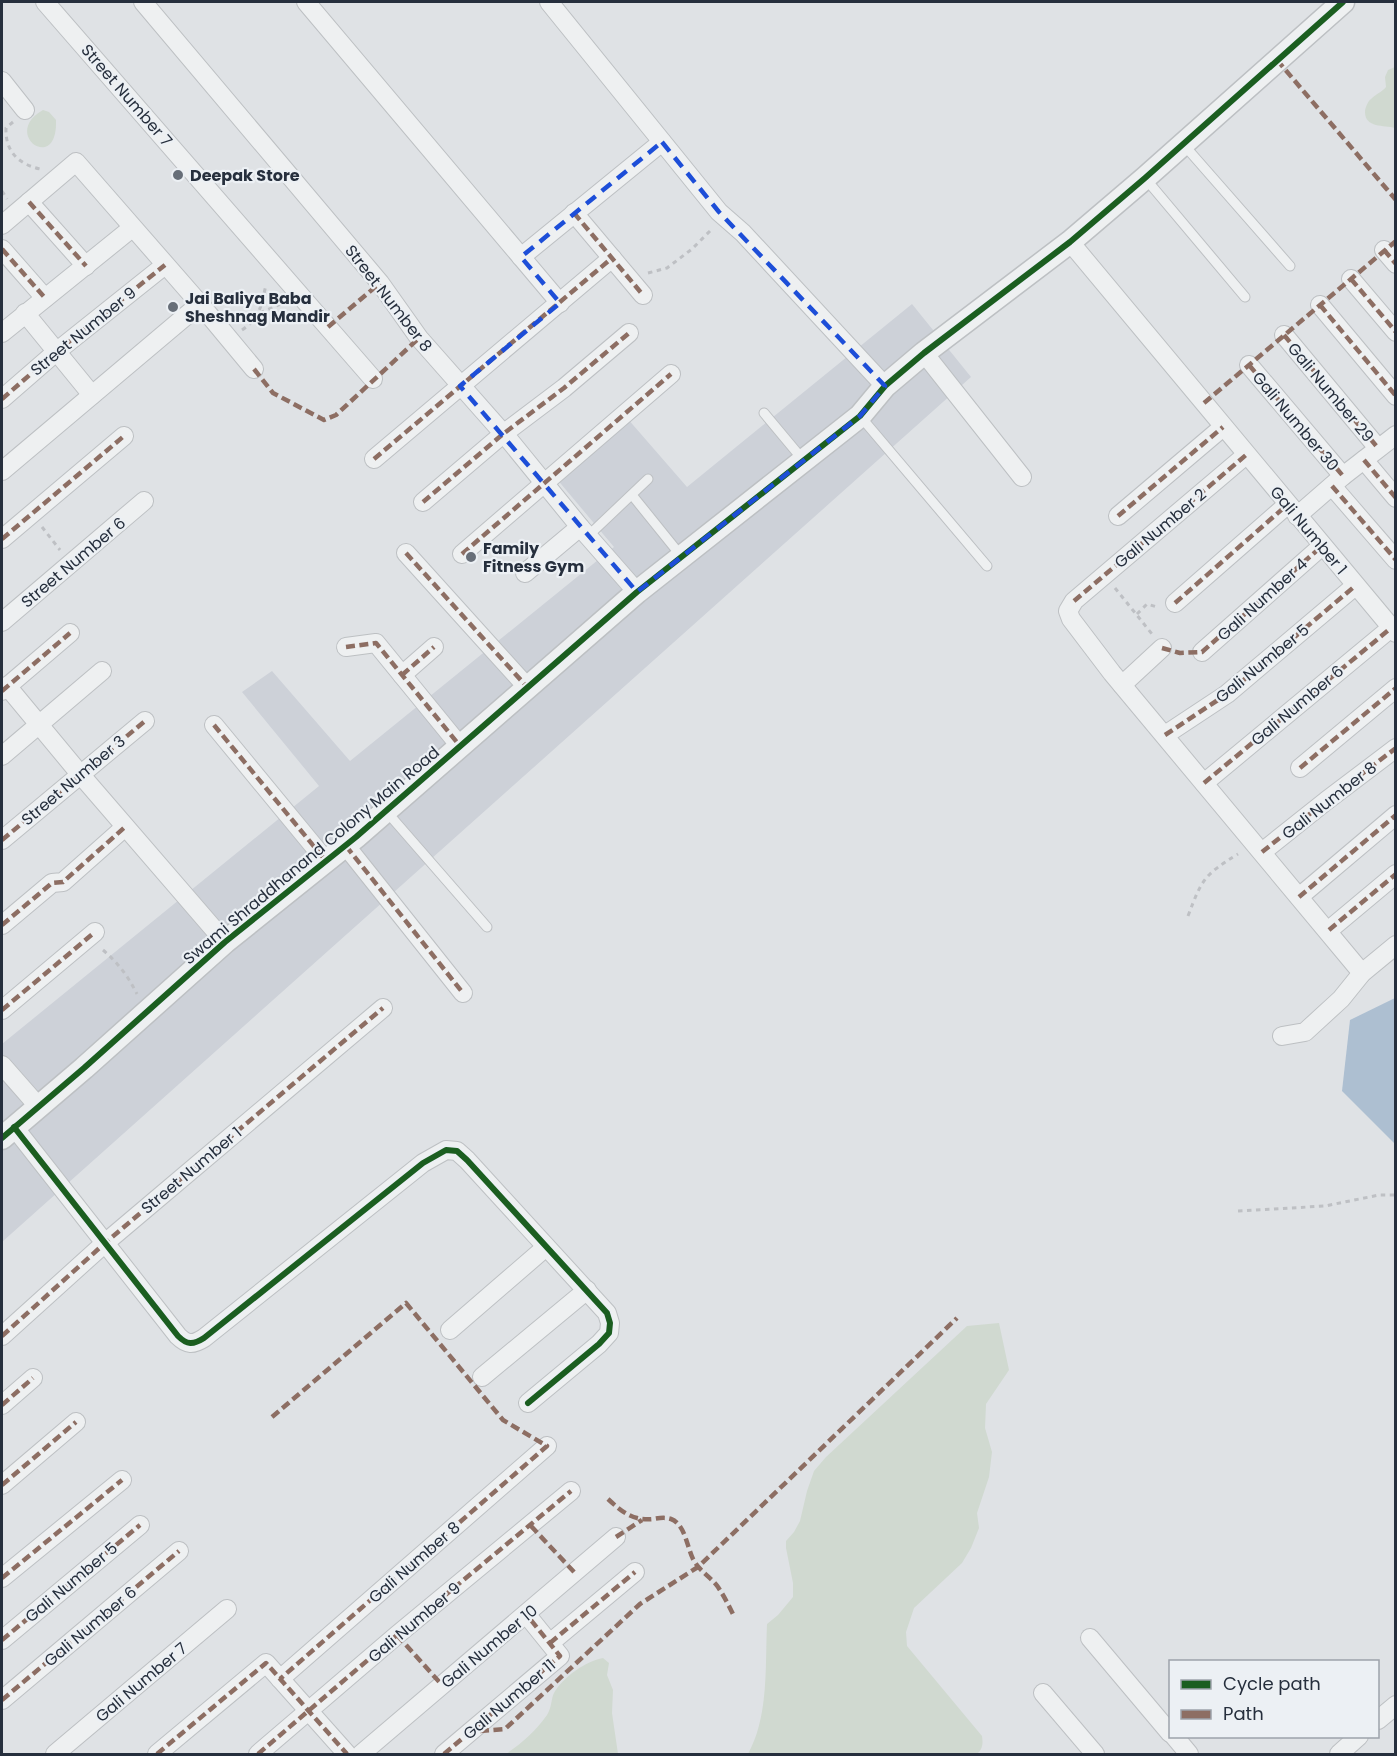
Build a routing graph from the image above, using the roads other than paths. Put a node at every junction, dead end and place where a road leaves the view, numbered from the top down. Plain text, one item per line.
1 (45, 2) edge
2 (143, 2) edge
3 (306, 2) edge
4 (549, 2) edge
5 (1343, 2) edge
6 (2, 81) edge
7 (25, 110) road end
8 (662, 142) junction
9 (1184, 145) junction
10 (1145, 178) junction
11 (29, 202) junction
12 (574, 213) junction
13 (2, 225) edge
14 (132, 228) junction
15 (1070, 242) junction
16 (2, 249) edge
17 (521, 256) junction
18 (612, 258) junction
19 (165, 265) junction
20 (86, 266) junction
21 (1290, 266) dead end
22 (1351, 279) dead end
23 (643, 295) dead end
24 (1245, 297) dead end
25 (45, 298) junction
26 (560, 303) junction
27 (200, 304) junction
28 (1320, 305) dead end
29 (25, 313) junction
30 (1395, 332) edge
31 (2, 333) edge
32 (629, 333) dead end
33 (1284, 335) dead end
34 (56, 352) junction
35 (924, 353) junction
36 (1249, 365) dead end
37 (254, 369) dead end
38 (671, 374) dead end
39 (373, 379) dead end
40 (460, 386) junction
41 (885, 386) junction
42 (92, 395) junction
43 (1395, 396) edge
44 (2, 399) edge
45 (764, 413) dead end
46 (860, 417) junction
47 (1223, 427) junction
48 (503, 434) junction
49 (1395, 435) edge
50 (124, 436) dead end
51 (1246, 454) junction
52 (1371, 454) junction
53 (374, 459) dead end
54 (804, 461) junction
55 (2, 471) edge
56 (1022, 477) dead end
57 (648, 479) dead end
58 (1337, 481) junction
59 (544, 483) junction
60 (632, 495) junction
61 (1395, 498) edge
62 (144, 501) dead end
63 (423, 502) dead end
64 (1292, 511) junction
65 (1118, 516) dead end
66 (584, 531) junction
67 (2, 539) edge
68 (1322, 546) junction
69 (406, 552) dead end
70 (462, 554) dead end
71 (682, 557) junction
72 (1395, 560) edge
73 (987, 566) dead end
74 (525, 573) dead end
75 (1355, 586) junction
76 (637, 592) junction
77 (1175, 603) road end
78 (2, 622) edge
79 (1394, 630) edge
80 (70, 633) dead end
81 (346, 647) dead end
82 (434, 647) dead end
83 (1162, 648) road end
84 (1202, 652) dead end
85 (102, 671) dead end
86 (402, 675) junction
87 (1122, 685) junction
88 (528, 688) junction
89 (1395, 688) edge
90 (4, 689) edge
91 (145, 721) dead end
92 (38, 725) junction
93 (214, 725) dead end
94 (1165, 735) junction
95 (460, 746) junction
96 (1395, 748) edge
97 (2, 756) edge
98 (1300, 768) dead end
99 (80, 774) junction
100 (1204, 783) junction
101 (386, 811) junction
102 (1395, 814) edge
103 (125, 827) junction
104 (2, 840) edge
105 (346, 846) junction
106 (1257, 846) junction
107 (326, 861) junction
108 (1395, 874) edge
109 (1299, 897) junction
110 (2, 925) edge
111 (487, 927) dead end
112 (1329, 930) junction
113 (91, 935) road end
114 (225, 942) junction
115 (1395, 945) edge
116 (1362, 973) junction
117 (463, 993) dead end
118 (383, 1008) dead end
119 (2, 1010) edge
120 (1282, 1036) dead end
121 (2, 1065) edge
122 (38, 1106) junction
123 (8, 1132) edge
124 (105, 1243) junction
125 (546, 1247) junction
126 (587, 1290) junction
127 (450, 1330) dead end
128 (2, 1336) edge
129 (33, 1377) dead end
130 (482, 1377) dead end
131 (528, 1403) dead end
132 (2, 1405) edge
133 (76, 1422) dead end
134 (547, 1446) dead end
135 (122, 1480) dead end
136 (2, 1485) edge
137 (571, 1491) dead end
138 (140, 1525) dead end
139 (616, 1538) dead end
140 (179, 1551) dead end
141 (635, 1572) dead end
142 (2, 1578) edge
143 (228, 1609) dead end
144 (526, 1614) junction
145 (1090, 1638) dead end
146 (2, 1640) edge
147 (550, 1643) junction
148 (280, 1679) junction
149 (1043, 1693) dead end
150 (2, 1700) edge
151 (1395, 1705) edge
152 (309, 1711) junction
153 (1379, 1718) edge
154 (1169, 1732) edge
155 (1174, 1738) edge
156 (1358, 1738) edge
157 (55, 1755) edge
158 (157, 1755) edge
159 (258, 1755) edge
160 (347, 1755) edge
161 (361, 1755) edge
162 (444, 1755) edge
163 (1095, 1755) edge
164 (1189, 1755) edge
165 (1339, 1755) edge

1 - 39 street, Street Number 7
2 - 40 street, Street Number 8
3 - 17 street
4 - 8 street
5 - 9 street, Swami Shraddhanand Colony Main Road
6 - 7 street
8 - 12 street
8 - 41 street
9 - 10 street, Swami Shraddhanand Colony Main Road
9 - 21 lane
10 - 15 street, Swami Shraddhanand Colony Main Road
10 - 24 lane
11 - 13 street
11 - 14 street
11 - 20 street
12 - 17 street
12 - 18 street
14 - 19 street
14 - 20 street
15 - 35 street, Swami Shraddhanand Colony Main Road
15 - 47 street, Gali Number 1
16 - 25 street
17 - 26 street
18 - 23 street
18 - 26 street
19 - 27 street
19 - 34 street, Street Number 9
20 - 25 street
22 - 30 street
25 - 29 street
26 - 40 street
27 - 37 street
27 - 42 street
28 - 43 street
29 - 31 street
29 - 34 street
32 - 48 street
33 - 52 street, Gali Number 29
34 - 42 street
34 - 44 street, Street Number 9
35 - 41 street, Swami Shraddhanand Colony Main Road
35 - 56 street
36 - 58 street, Gali Number 30
38 - 59 street
40 - 48 street, Street Number 8
40 - 53 street
41 - 46 street, Swami Shraddhanand Colony Main Road
42 - 55 street
45 - 54 lane
46 - 54 street, Swami Shraddhanand Colony Main Road
46 - 73 lane
47 - 51 street, Gali Number 1
47 - 65 street
48 - 59 street, Street Number 8
48 - 63 street
49 - 52 street
50 - 67 street
51 - 64 street, Gali Number 1
51 - 87 street, Gali Number 2
52 - 58 street
52 - 61 street, Gali Number 29
54 - 71 street, Swami Shraddhanand Colony Main Road
57 - 60 lane
58 - 64 street
58 - 72 street
59 - 66 street, Street Number 8
59 - 70 street
60 - 66 lane
60 - 71 lane
62 - 78 street, Street Number 6
64 - 68 street, Gali Number 1
64 - 77 street
66 - 74 street
66 - 76 street, Street Number 8
68 - 75 street, Gali Number 1
68 - 84 street, Gali Number 4
69 - 88 street
71 - 76 street, Swami Shraddhanand Colony Main Road
75 - 79 street, Gali Number 1
75 - 94 street, Gali Number 5
76 - 88 street, Swami Shraddhanand Colony Main Road
79 - 100 street, Gali Number 6
80 - 90 street
81 - 86 street
82 - 86 street
83 - 87 street
85 - 92 street
86 - 95 street
87 - 94 street
88 - 95 street, Swami Shraddhanand Colony Main Road
89 - 98 street
90 - 92 street
91 - 99 street, Street Number 3
92 - 97 street
92 - 99 street
93 - 107 street
94 - 100 street
95 - 101 street, Swami Shraddhanand Colony Main Road
96 - 106 street, Gali Number 8
99 - 103 street
99 - 104 street, Street Number 3
100 - 106 street
101 - 105 street, Swami Shraddhanand Colony Main Road
101 - 111 lane
102 - 109 street
103 - 110 street
103 - 114 street
105 - 107 street, Swami Shraddhanand Colony Main Road
105 - 117 street
106 - 109 street
107 - 114 street, Swami Shraddhanand Colony Main Road
108 - 112 street
109 - 112 street
112 - 116 street
113 - 119 street
114 - 122 street, Swami Shraddhanand Colony Main Road
115 - 116 street
116 - 120 street
118 - 124 street, Street Number 1
121 - 122 street
122 - 123 street, Swami Shraddhanand Colony Main Road
123 - 124 street
124 - 125 street
124 - 128 street, Street Number 1
125 - 126 street
125 - 127 street
126 - 130 street
126 - 131 street
129 - 132 street
133 - 136 street
134 - 148 street, Gali Number 8
135 - 142 street
137 - 152 street, Gali Number 9
138 - 146 street, Gali Number 5
139 - 144 street, Gali Number 10
140 - 150 street, Gali Number 6
141 - 147 street, Gali Number 11
143 - 157 street, Gali Number 7
144 - 147 street
144 - 161 street, Gali Number 10
145 - 154 street
147 - 162 street, Gali Number 11
148 - 152 street
148 - 158 street
149 - 163 street
151 - 153 street
152 - 159 street, Gali Number 9
152 - 160 street
155 - 164 street
156 - 165 street

